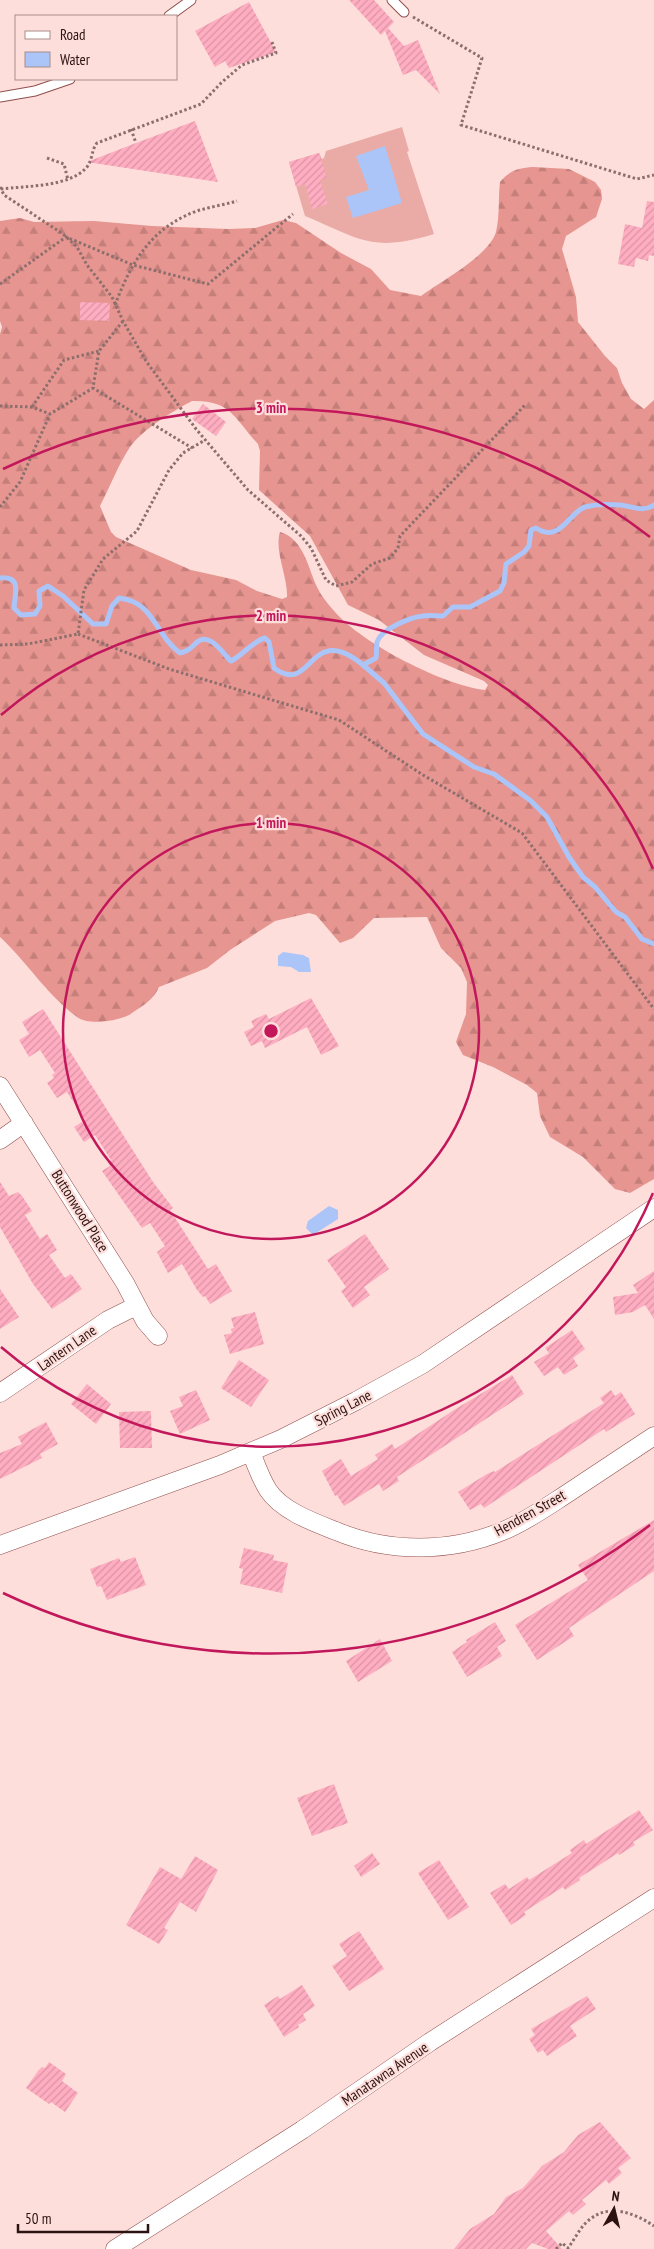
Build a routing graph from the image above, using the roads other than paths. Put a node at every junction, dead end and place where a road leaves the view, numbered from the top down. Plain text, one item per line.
1 (191, 0) edge
2 (392, 0) edge
3 (403, 11) road end
4 (170, 15) edge
5 (67, 80) edge
6 (0, 97) edge
7 (0, 1086) edge
8 (24, 1123) junction
9 (0, 1140) edge
10 (654, 1208) edge
11 (136, 1306) junction
12 (158, 1336) dead end
13 (0, 1393) edge
14 (654, 1436) edge
15 (251, 1452) junction
16 (0, 1545) edge
17 (654, 1898) edge
18 (115, 2249) edge

1 - 4 lane
2 - 3 lane
5 - 6 lane
7 - 8 street, Buttonwood Place
8 - 9 street
8 - 11 street, Buttonwood Place
10 - 15 street, Spring Lane
11 - 12 street, Buttonwood Place
11 - 13 street, Lantern Lane
14 - 15 street, Hendren Street
15 - 16 street, Spring Lane
17 - 18 street, Manatawna Avenue

